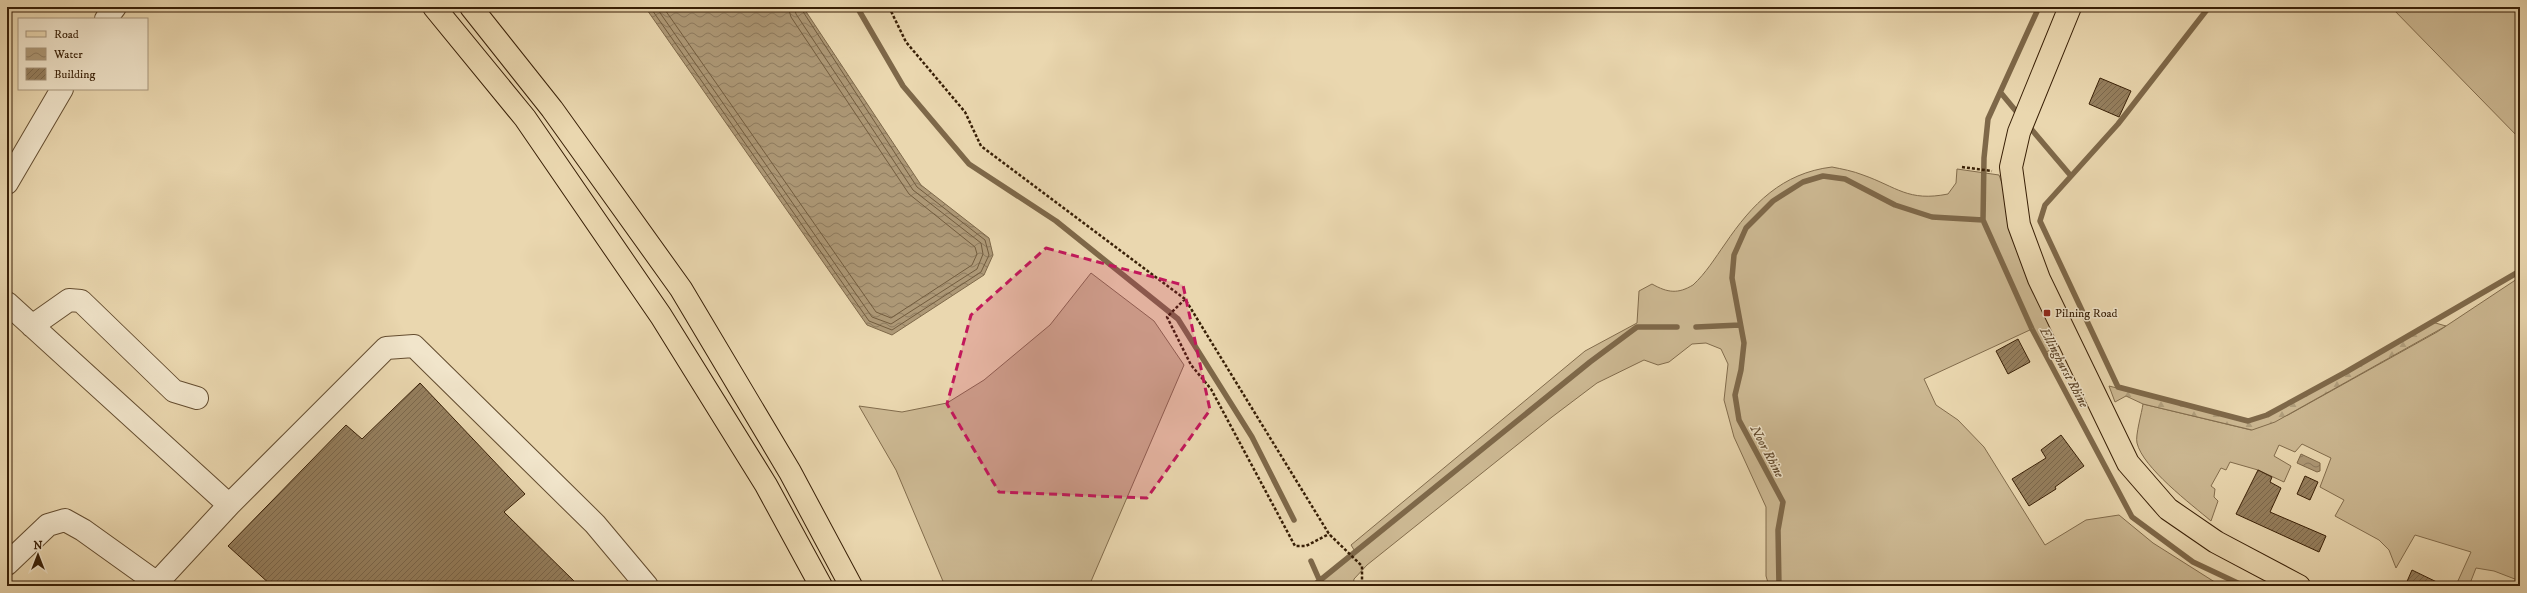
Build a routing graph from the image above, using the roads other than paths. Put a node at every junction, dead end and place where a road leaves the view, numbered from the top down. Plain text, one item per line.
1 (115, 7) edge
2 (434, 7) edge
3 (471, 7) edge
4 (2070, 7) edge
5 (107, 18) edge
6 (61, 90) edge
7 (7, 183) edge
8 (7, 303) edge
9 (32, 326) junction
10 (197, 398) dead end
11 (229, 505) junction
12 (7, 564) edge
13 (156, 584) edge
14 (648, 586) edge
15 (821, 586) edge
16 (851, 586) edge
17 (2299, 586) edge

1 - 5 street
2 - 15 main road
3 - 16 main road
4 - 17 main road
6 - 7 street
8 - 9 street
9 - 10 street
9 - 11 street
11 - 13 street
11 - 14 street
12 - 13 street

